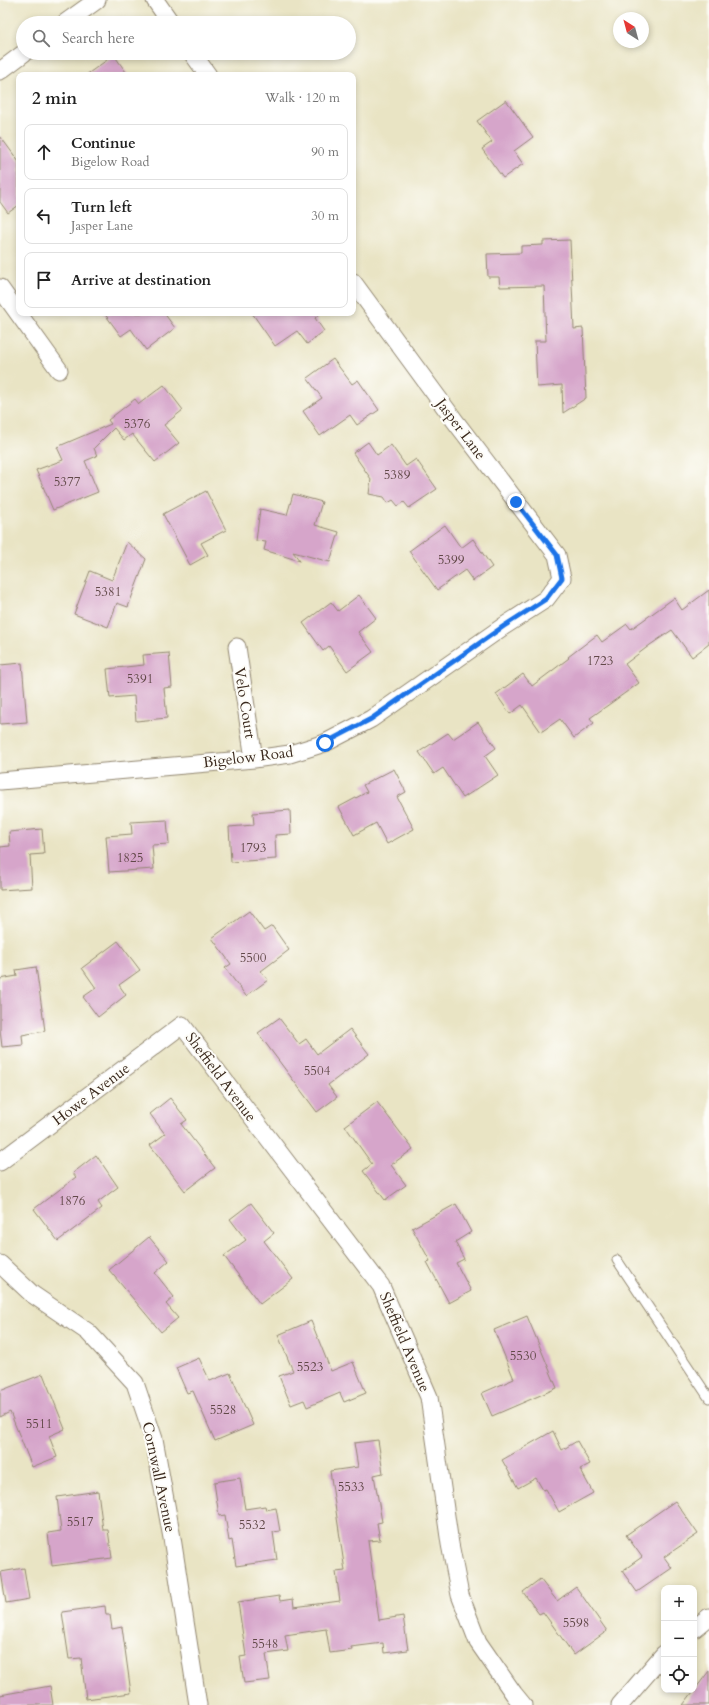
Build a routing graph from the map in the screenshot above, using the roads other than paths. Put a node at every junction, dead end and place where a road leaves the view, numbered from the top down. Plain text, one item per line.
1 (97, 0) edge
2 (155, 0) edge
3 (75, 16) edge
4 (166, 16) edge
5 (16, 59) edge
6 (197, 60) edge
7 (0, 71) edge
8 (206, 72) edge
9 (356, 286) edge
10 (0, 288) edge
11 (16, 310) edge
12 (20, 316) edge
13 (59, 370) dead end
14 (562, 578) joint
15 (237, 647) dead end
16 (254, 759) junction
17 (0, 781) edge
18 (182, 1025) joint
19 (0, 1162) edge
20 (617, 1260) dead end
21 (0, 1264) edge
22 (709, 1398) edge
23 (709, 1617) edge
24 (697, 1627) edge
25 (661, 1657) edge
26 (198, 1705) edge
27 (523, 1705) edge
28 (620, 1705) edge

1 - 3 street
2 - 4 street
5 - 7 street
6 - 8 street
9 - 14 street, Jasper Lane
10 - 11 street
12 - 13 street
14 - 16 street, Bigelow Road
15 - 16 street, Velo Court
16 - 17 street, Bigelow Road
18 - 19 street, Howe Avenue
18 - 27 street, Sheffield Avenue
20 - 22 lane
21 - 26 street, Cornwall Avenue
23 - 24 street
25 - 28 street

